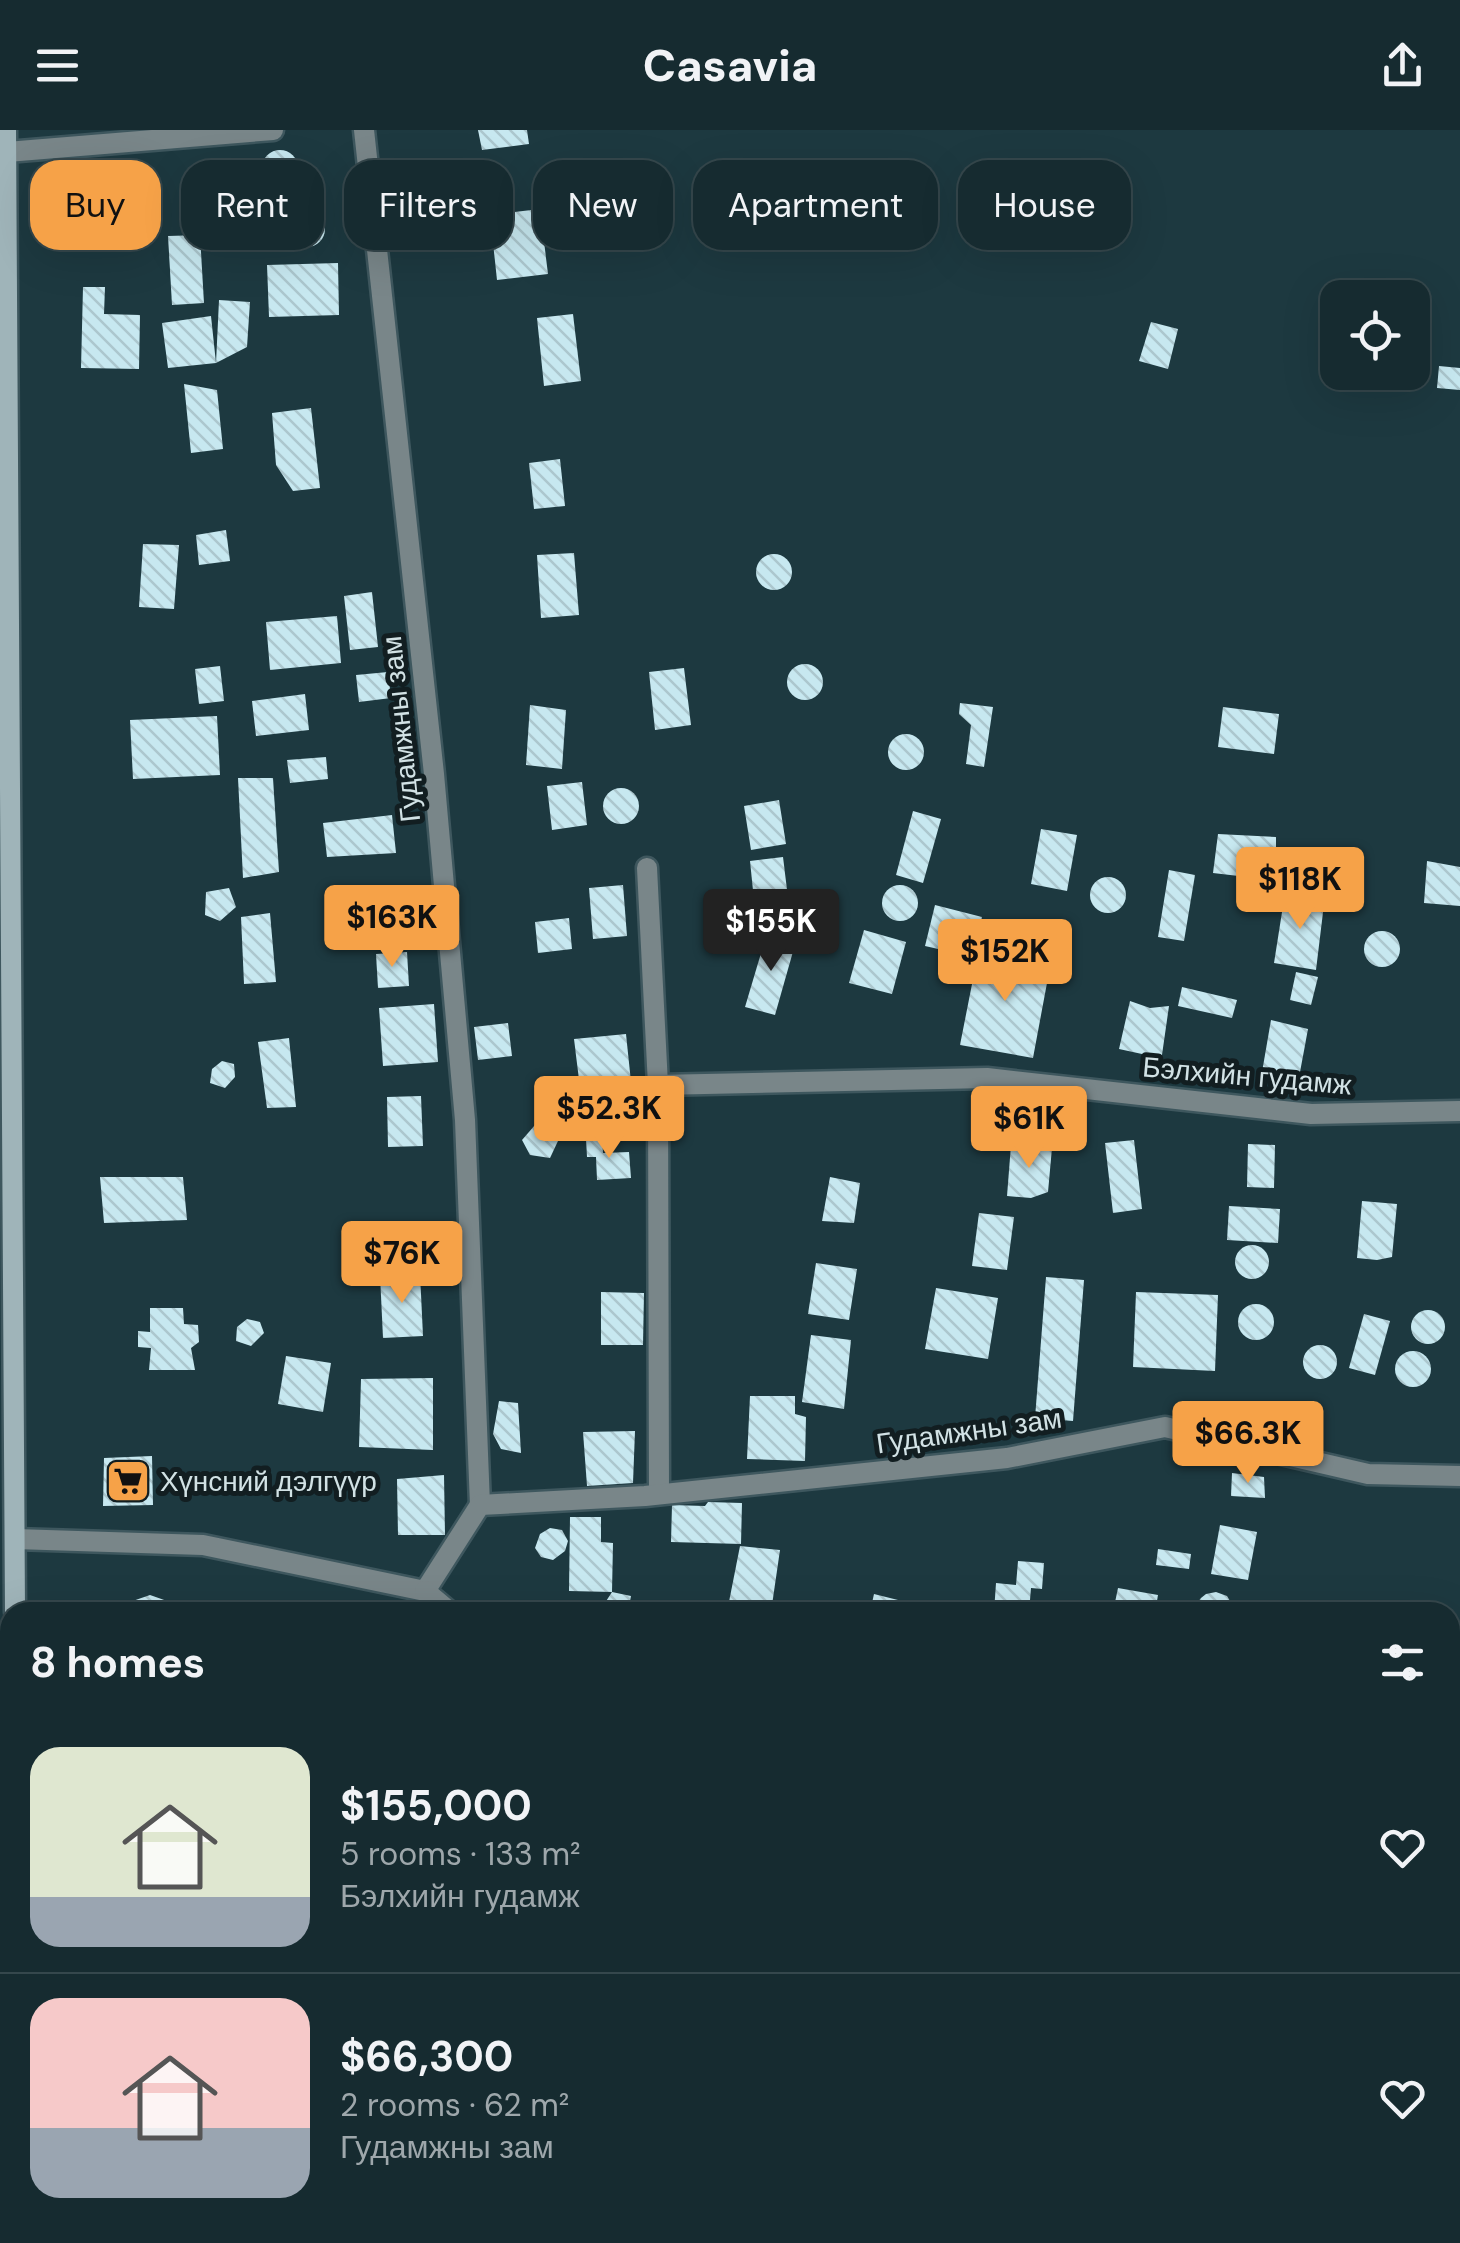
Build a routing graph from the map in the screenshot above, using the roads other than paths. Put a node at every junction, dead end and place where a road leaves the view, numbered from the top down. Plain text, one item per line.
1 (6, 130) edge
2 (273, 130) edge
3 (364, 130) edge
4 (6, 152) junction
5 (647, 868) dead end
6 (6, 983) edge
7 (658, 1086) junction
8 (1460, 1111) edge
9 (1460, 1476) edge
10 (659, 1493) junction
11 (480, 1504) junction
12 (15, 1539) junction
13 (425, 1592) junction
14 (16, 1602) edge
15 (438, 1602) edge

1 - 4 main road
2 - 4 street
3 - 11 street, Гудамжны зам
4 - 6 main road
5 - 7 street
6 - 12 main road
7 - 8 street, Бэлхийн гудамж
7 - 10 street
9 - 10 street, Гудамжны зам
10 - 11 street, Гудамжны зам
11 - 13 street
12 - 13 street
12 - 14 main road
13 - 15 street

